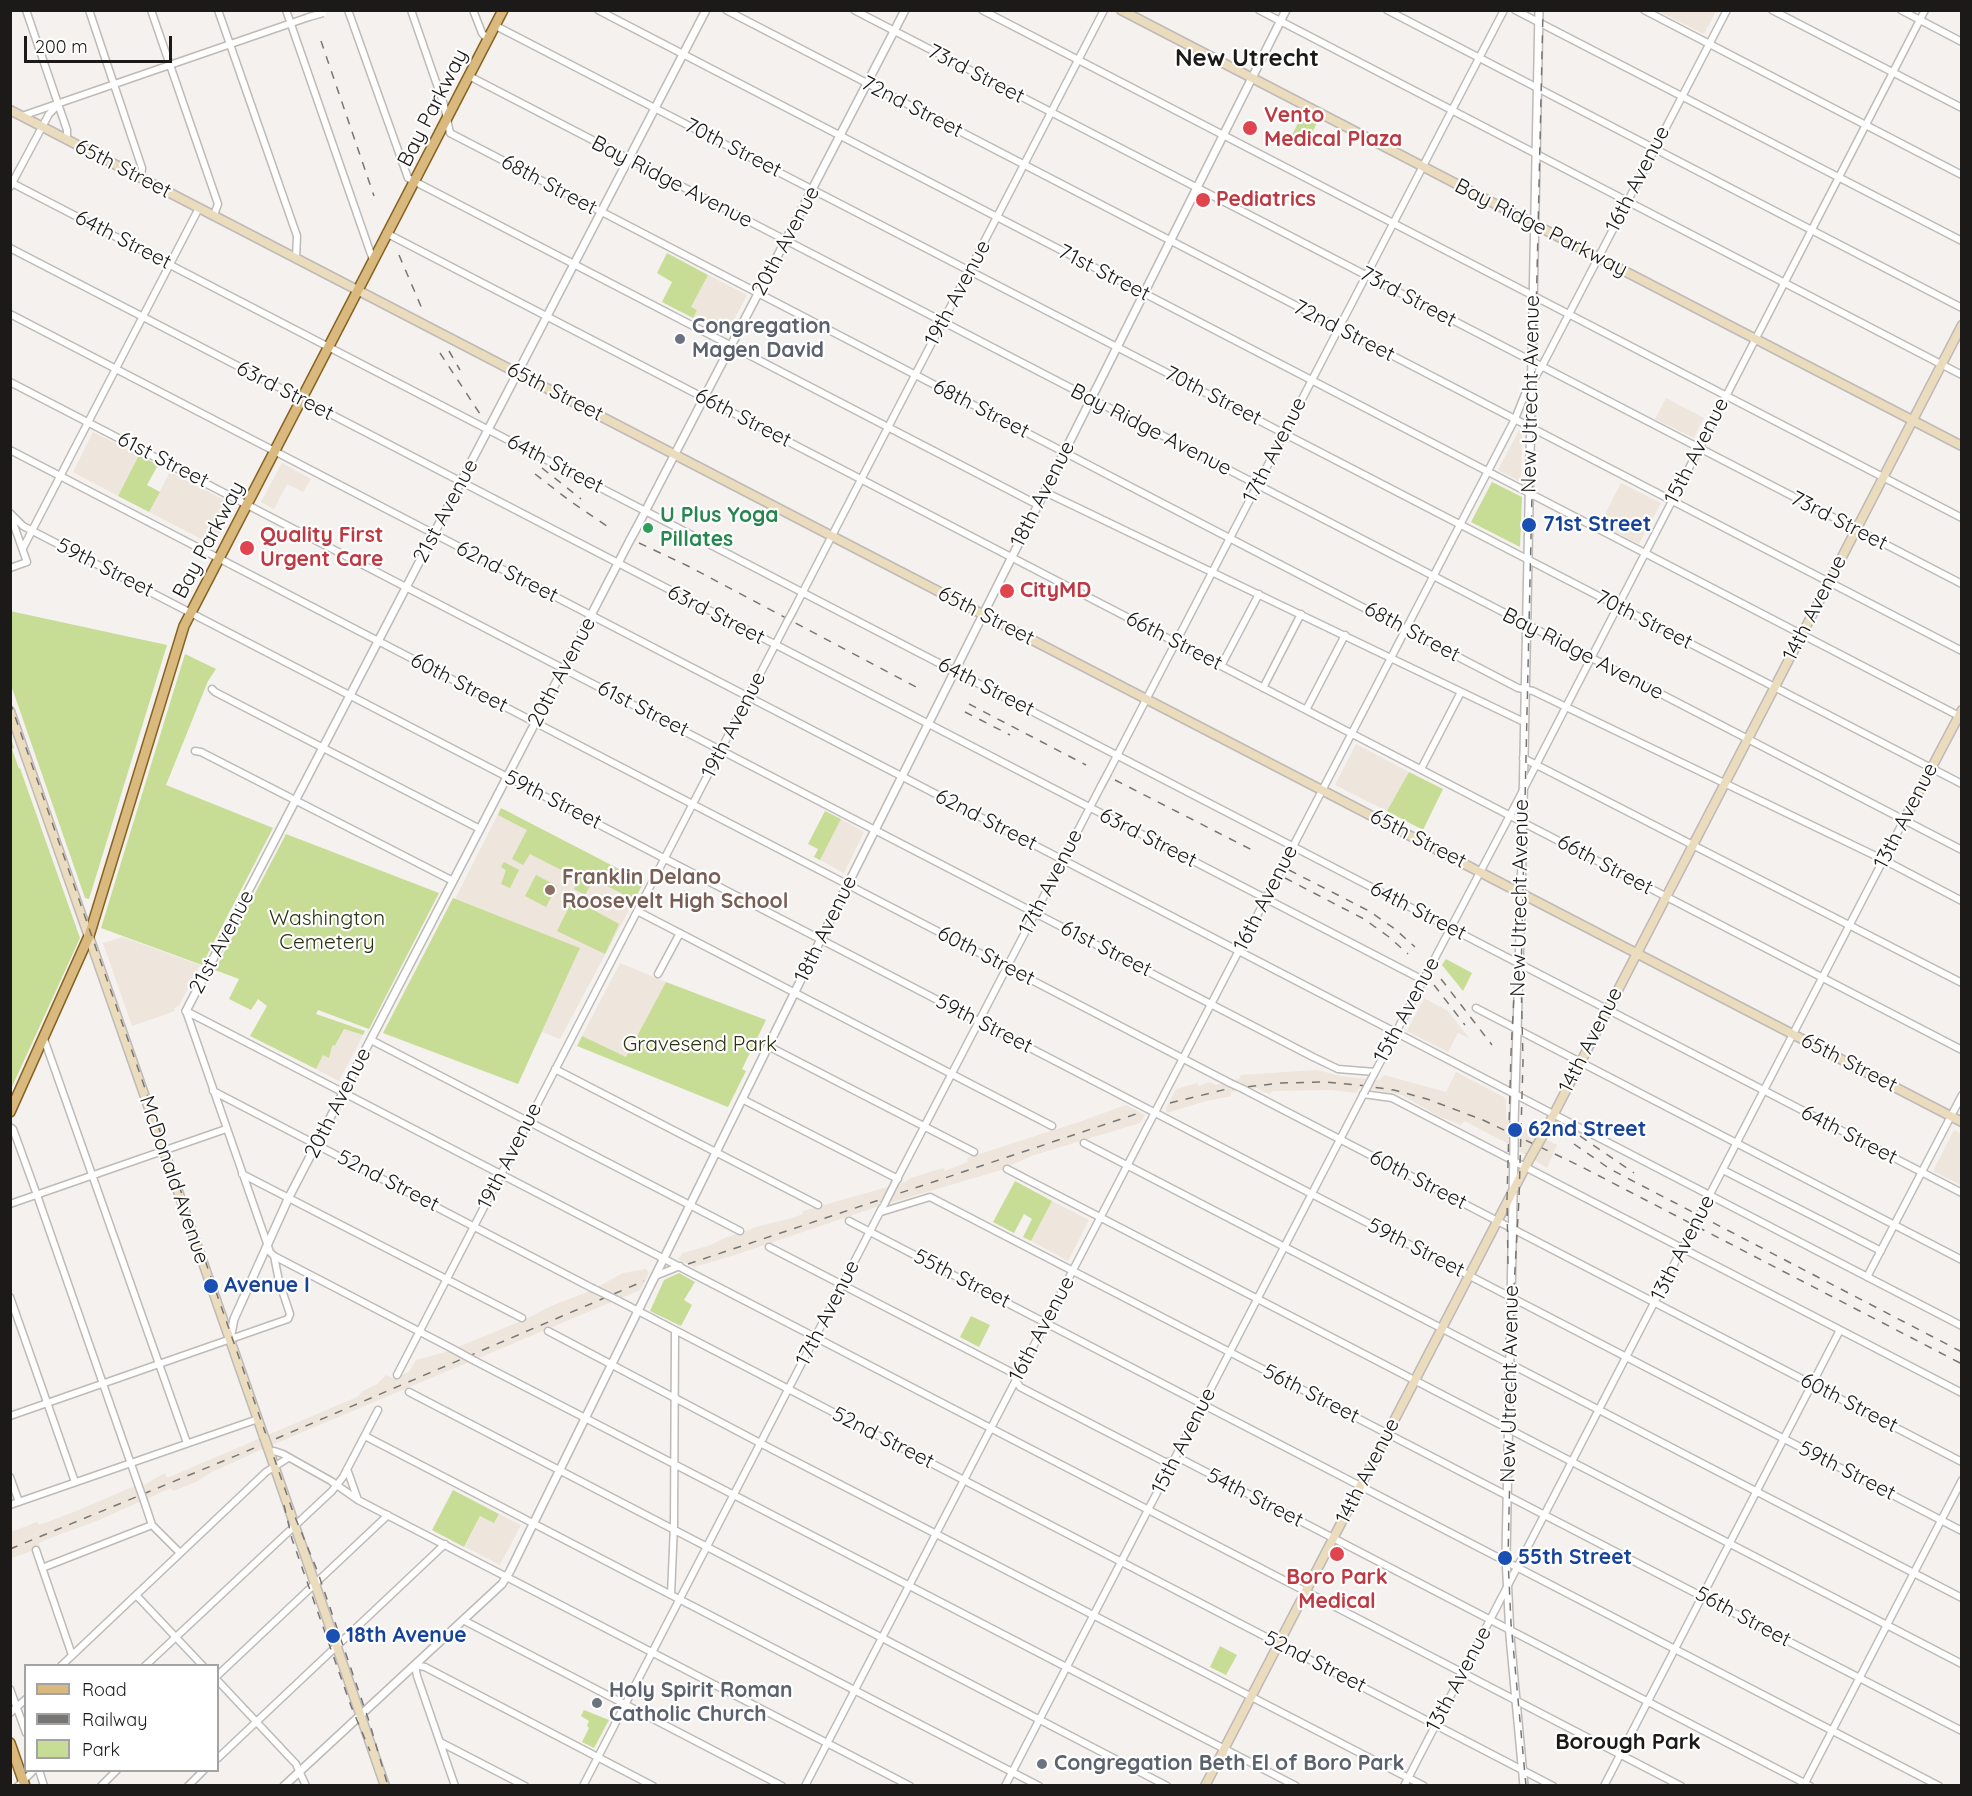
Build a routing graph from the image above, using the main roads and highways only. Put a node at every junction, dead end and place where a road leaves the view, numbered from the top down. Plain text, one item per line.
1 (503, 10) edge
2 (1121, 10) edge
3 (10, 110) edge
4 (358, 290) junction
5 (1962, 326) edge
6 (1912, 420) junction
7 (1962, 446) edge
8 (10, 711) edge
9 (1961, 714) edge
10 (1904, 820) road end
11 (89, 936) junction
12 (1636, 953) junction
13 (10, 1112) edge
14 (1962, 1122) edge
15 (10, 1743) edge
16 (22, 1784) edge
17 (385, 1785) edge
18 (1204, 1785) edge

1 - 4 main road, Bay Parkway
2 - 6 main road, Bay Ridge Parkway
3 - 4 main road, 65th Street
4 - 11 main road, Bay Parkway
4 - 12 main road, 65th Street
5 - 6 main road, 14th Avenue
6 - 7 main road, Bay Ridge Parkway
6 - 12 main road, 14th Avenue
8 - 11 main road, McDonald Avenue
9 - 10 main road, 13th Avenue
11 - 13 main road, Bay Parkway
11 - 17 main road, McDonald Avenue, bridge
12 - 14 main road, 65th Street
12 - 18 main road, 14th Avenue, bridge
15 - 16 main road

